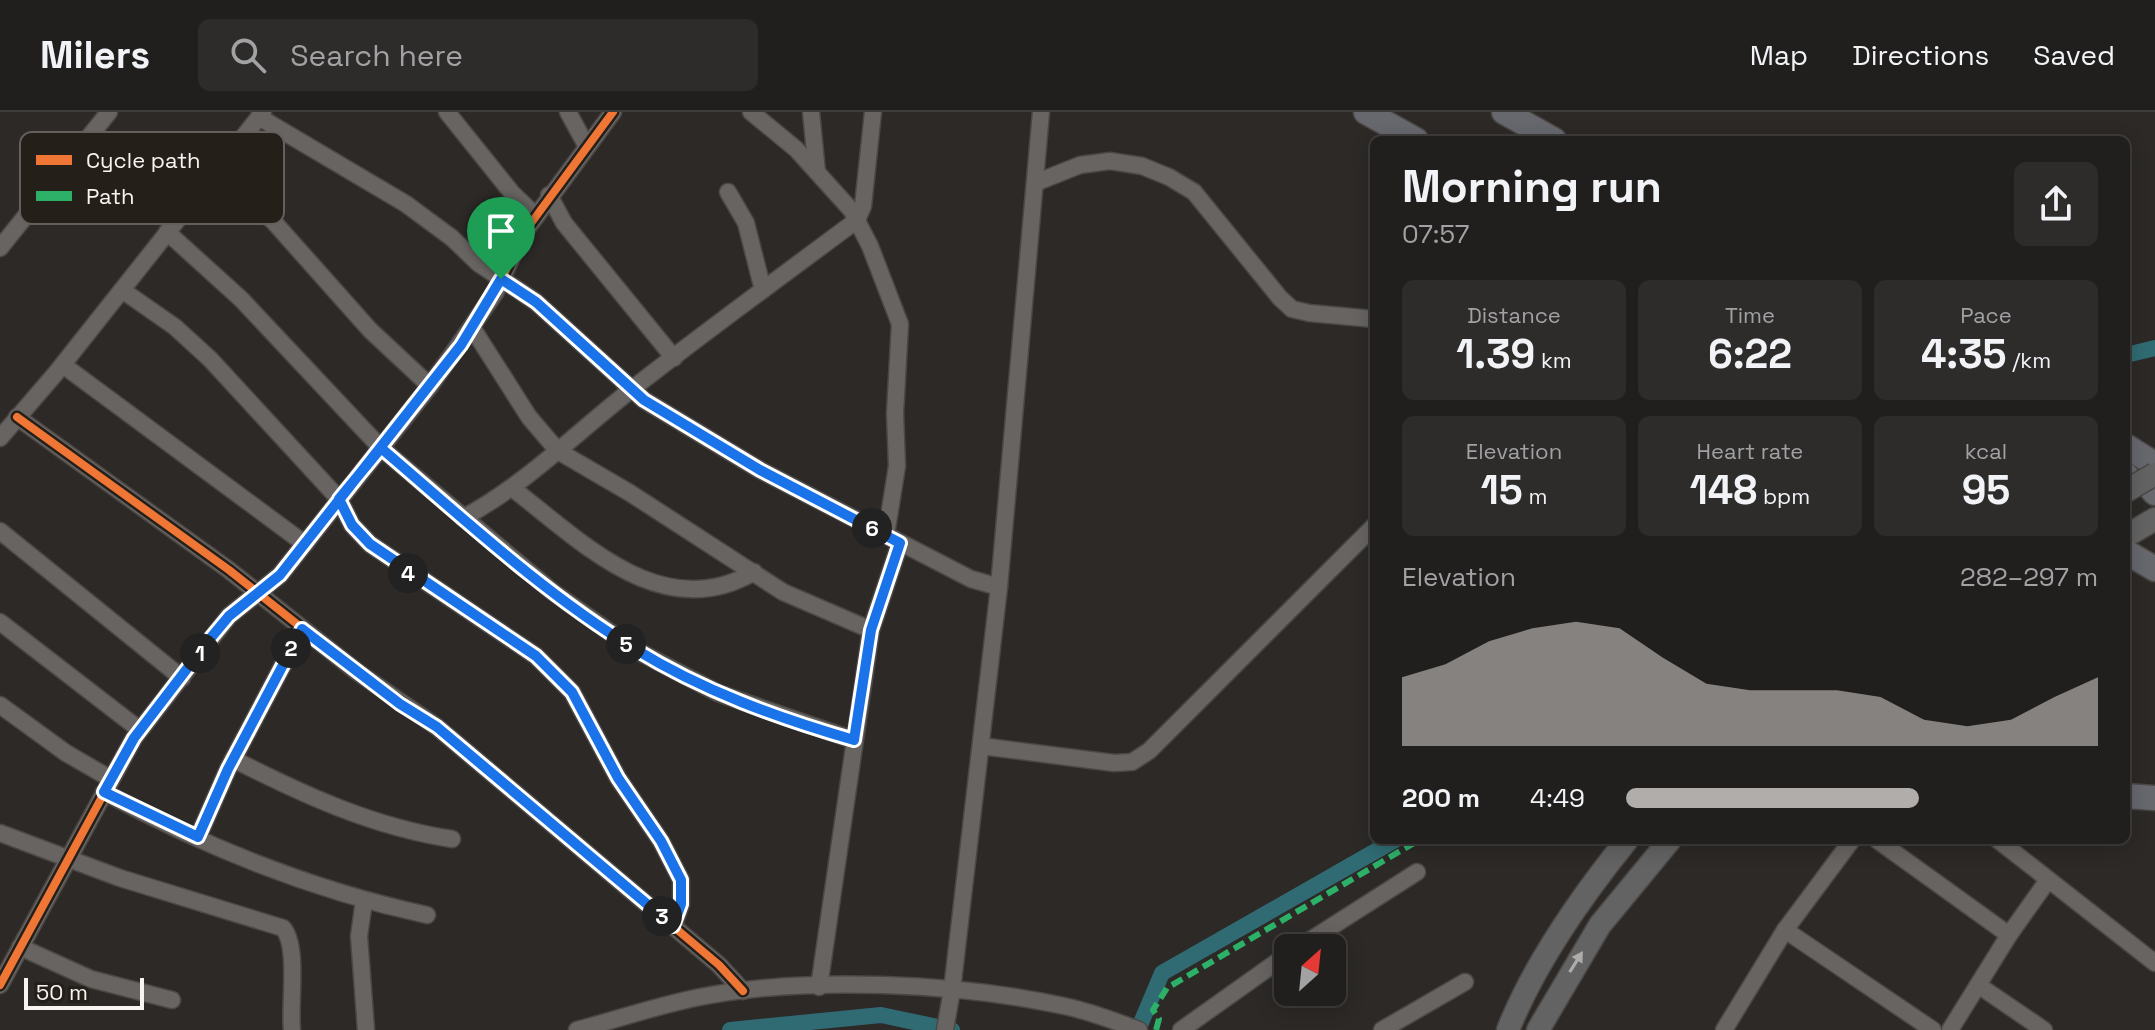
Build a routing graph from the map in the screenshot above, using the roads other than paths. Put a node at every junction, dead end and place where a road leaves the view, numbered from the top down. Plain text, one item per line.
1 (109, 112) edge
2 (447, 112) edge
3 (568, 112) edge
4 (613, 112) edge
5 (751, 112) edge
6 (811, 112) edge
7 (873, 112) edge
8 (1041, 112) edge
9 (1366, 112) edge
10 (1504, 112) edge
11 (261, 115) edge
12 (93, 132) edge
13 (247, 132) edge
14 (1409, 136) edge
15 (1547, 136) edge
16 (586, 145) junction
17 (817, 172) junction
18 (1035, 183) junction
19 (728, 192) dead end
20 (549, 195) junction
21 (535, 215) junction
22 (857, 220) junction
23 (20, 223) edge
24 (173, 224) edge
25 (276, 224) edge
26 (167, 232) junction
27 (0, 248) edge
28 (501, 279) junction
29 (122, 290) junction
30 (763, 290) junction
31 (1370, 319) edge
32 (473, 329) junction
33 (674, 358) junction
34 (63, 365) junction
35 (430, 386) junction
36 (632, 389) junction
37 (17, 417) junction
38 (0, 438) edge
39 (381, 448) junction
40 (558, 451) junction
41 (2130, 451) edge
42 (2153, 480) edge
43 (512, 488) junction
44 (2130, 489) edge
45 (339, 499) junction
46 (463, 518) junction
47 (2155, 519) edge
48 (1370, 530) edge
49 (0, 531) edge
50 (2130, 534) edge
51 (893, 539) junction
52 (305, 544) junction
53 (2130, 554) edge
54 (2155, 569) edge
55 (754, 572) junction
56 (999, 587) junction
57 (257, 593) junction
58 (0, 622) edge
59 (302, 629) junction
60 (871, 630) junction
61 (182, 678) junction
62 (0, 705) edge
63 (140, 730) junction
64 (854, 740) junction
65 (981, 746) junction
66 (233, 759) junction
67 (108, 786) junction
68 (2130, 796) edge
69 (2155, 798) edge
70 (0, 833) edge
71 (198, 837) junction
72 (452, 839) dead end
73 (1624, 844) edge
74 (1667, 844) edge
75 (1849, 844) edge
76 (1883, 844) edge
77 (2003, 844) edge
78 (67, 860) junction
79 (1417, 872) dead end
80 (2048, 880) junction
81 (364, 901) junction
82 (427, 915) dead end
83 (673, 926) junction
84 (1785, 930) junction
85 (1320, 934) edge
86 (2009, 935) junction
87 (20, 947) junction
88 (2155, 963) edge
89 (1274, 964) edge
90 (1465, 982) dead end
91 (0, 985) edge
92 (1978, 985) junction
93 (819, 987) junction
94 (952, 990) junction
95 (743, 991) junction
96 (172, 1000) dead end
97 (946, 1024) edge
98 (1132, 1028) edge
99 (292, 1030) edge
100 (366, 1030) edge
101 (577, 1030) edge
102 (1181, 1030) edge
103 (1382, 1030) edge
104 (1508, 1030) edge
105 (1538, 1030) edge
106 (1724, 1030) edge
107 (1933, 1030) edge
108 (1950, 1030) edge
109 (2044, 1030) edge

1 - 12 street
2 - 21 street
3 - 16 street
4 - 16 street
5 - 17 street
6 - 17 street
7 - 22 street
8 - 18 street
9 - 14 highway
10 - 15 highway
11 - 13 street
11 - 28 street
16 - 20 street
17 - 22 street
18 - 31 street
18 - 56 street
19 - 30 street
20 - 21 street
20 - 33 street
21 - 28 street
22 - 30 street
22 - 51 street
23 - 27 street
24 - 26 street
25 - 35 street
26 - 29 street
26 - 39 street
28 - 32 street
28 - 36 street
29 - 34 street
29 - 45 street
30 - 33 street
32 - 35 street
32 - 40 street
33 - 36 street
34 - 37 street
34 - 52 street
35 - 39 street
36 - 40 street
36 - 51 street
37 - 38 street
37 - 57 street
39 - 45 street
39 - 46 street
40 - 43 street
40 - 55 street
41 - 42 highway
42 - 44 main road, bridge
43 - 46 street
43 - 55 street
45 - 52 street
45 - 83 street
46 - 64 street
47 - 50 main road
48 - 65 street
49 - 61 street
51 - 56 street
51 - 60 street
52 - 57 street
53 - 54 highway
55 - 60 street
56 - 65 street
57 - 59 street
57 - 61 street
58 - 63 street
59 - 66 street
59 - 83 street
60 - 64 street
61 - 63 street
62 - 67 street
63 - 67 street
64 - 93 street
65 - 94 street
66 - 71 street
66 - 72 street
67 - 71 street
67 - 78 street
68 - 69 highway
70 - 78 street
71 - 81 street
73 - 104 main road
105 -> 74 main road
75 - 84 street
76 - 86 street
77 - 80 street
78 - 87 street
78 - 99 street
79 - 85 street
80 - 86 street
80 - 88 street
81 - 82 street
81 - 100 street
83 - 95 street
84 - 106 street
84 - 107 street
86 - 92 street
87 - 91 street
87 - 96 street
89 - 102 street
90 - 103 street
92 - 108 street
92 - 109 street
93 - 94 street
93 - 95 street
94 - 97 street
94 - 98 street
95 - 101 street

